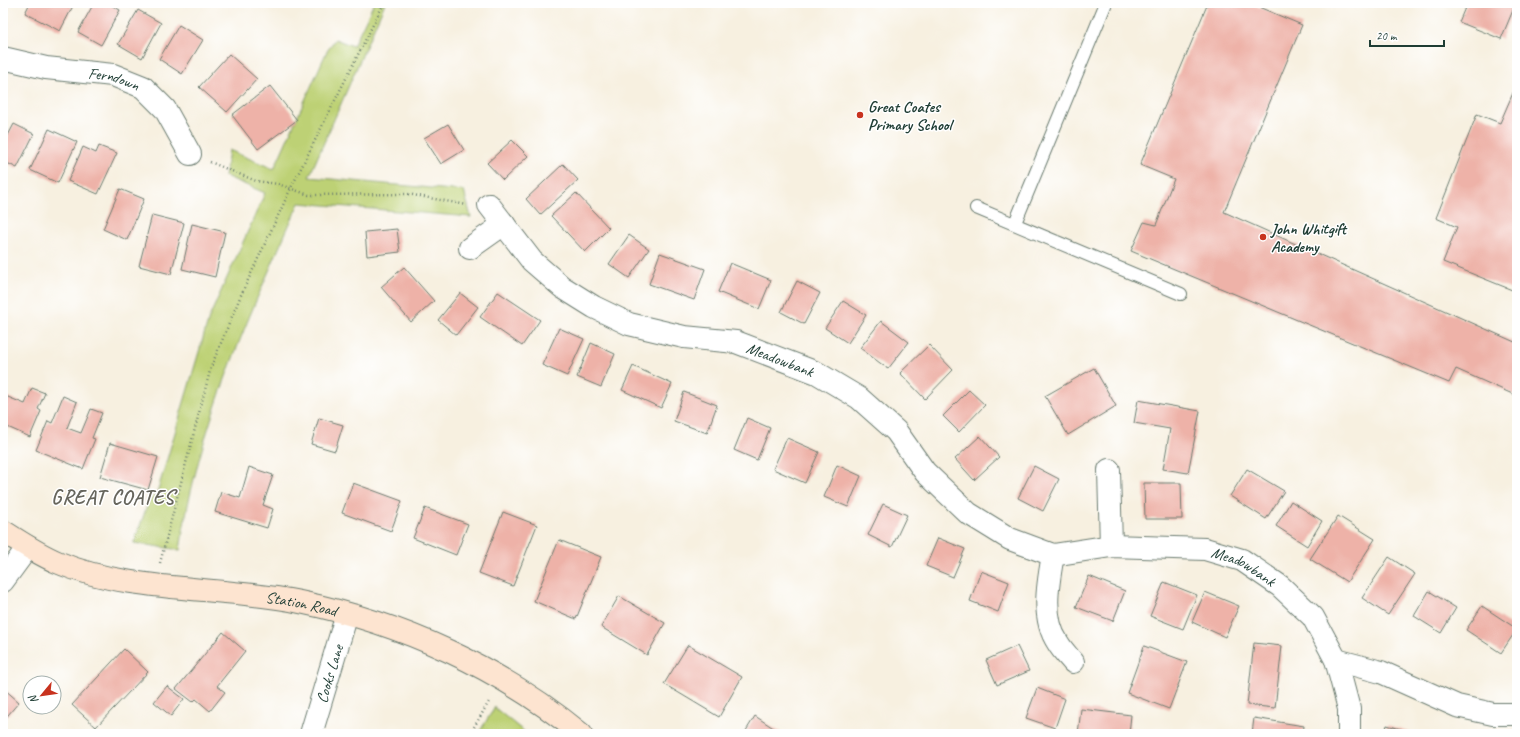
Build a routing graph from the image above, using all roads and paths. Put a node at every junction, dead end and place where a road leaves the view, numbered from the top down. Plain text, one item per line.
1 (384, 3) edge
2 (1106, 3) edge
3 (3, 58) edge
4 (190, 154) joint
5 (290, 188) junction
6 (489, 205) dead end
7 (976, 208) dead end
8 (1015, 223) junction
9 (504, 224) junction
10 (470, 248) dead end
11 (1181, 294) dead end
12 (1109, 470) dead end
13 (3, 530) edge
14 (1111, 546) junction
15 (28, 547) junction
16 (1053, 555) junction
17 (3, 581) edge
18 (155, 584) junction
19 (347, 614) junction
20 (1336, 660) junction
21 (1073, 662) dead end
22 (501, 679) junction
23 (1517, 714) edge
24 (311, 734) edge
25 (470, 734) edge
26 (581, 734) edge
27 (1349, 734) edge

1 - 5 path
2 - 8 lane
3 - 4 street, Ferndown
4 - 5 path
5 - 9 path
5 - 18 path
6 - 9 street, Meadowbank
7 - 8 lane
8 - 11 lane
9 - 10 street
9 - 16 street, Meadowbank
12 - 14 street
13 - 15 street, Station Road
14 - 16 street, Meadowbank
14 - 20 street, Meadowbank
15 - 17 street
15 - 18 street, Station Road
16 - 21 street
18 - 19 street, Station Road
19 - 22 street, Station Road
19 - 24 street, Cooks Lane
20 - 23 street
20 - 27 street, Meadowbank
22 - 25 path
22 - 26 street, Station Road

